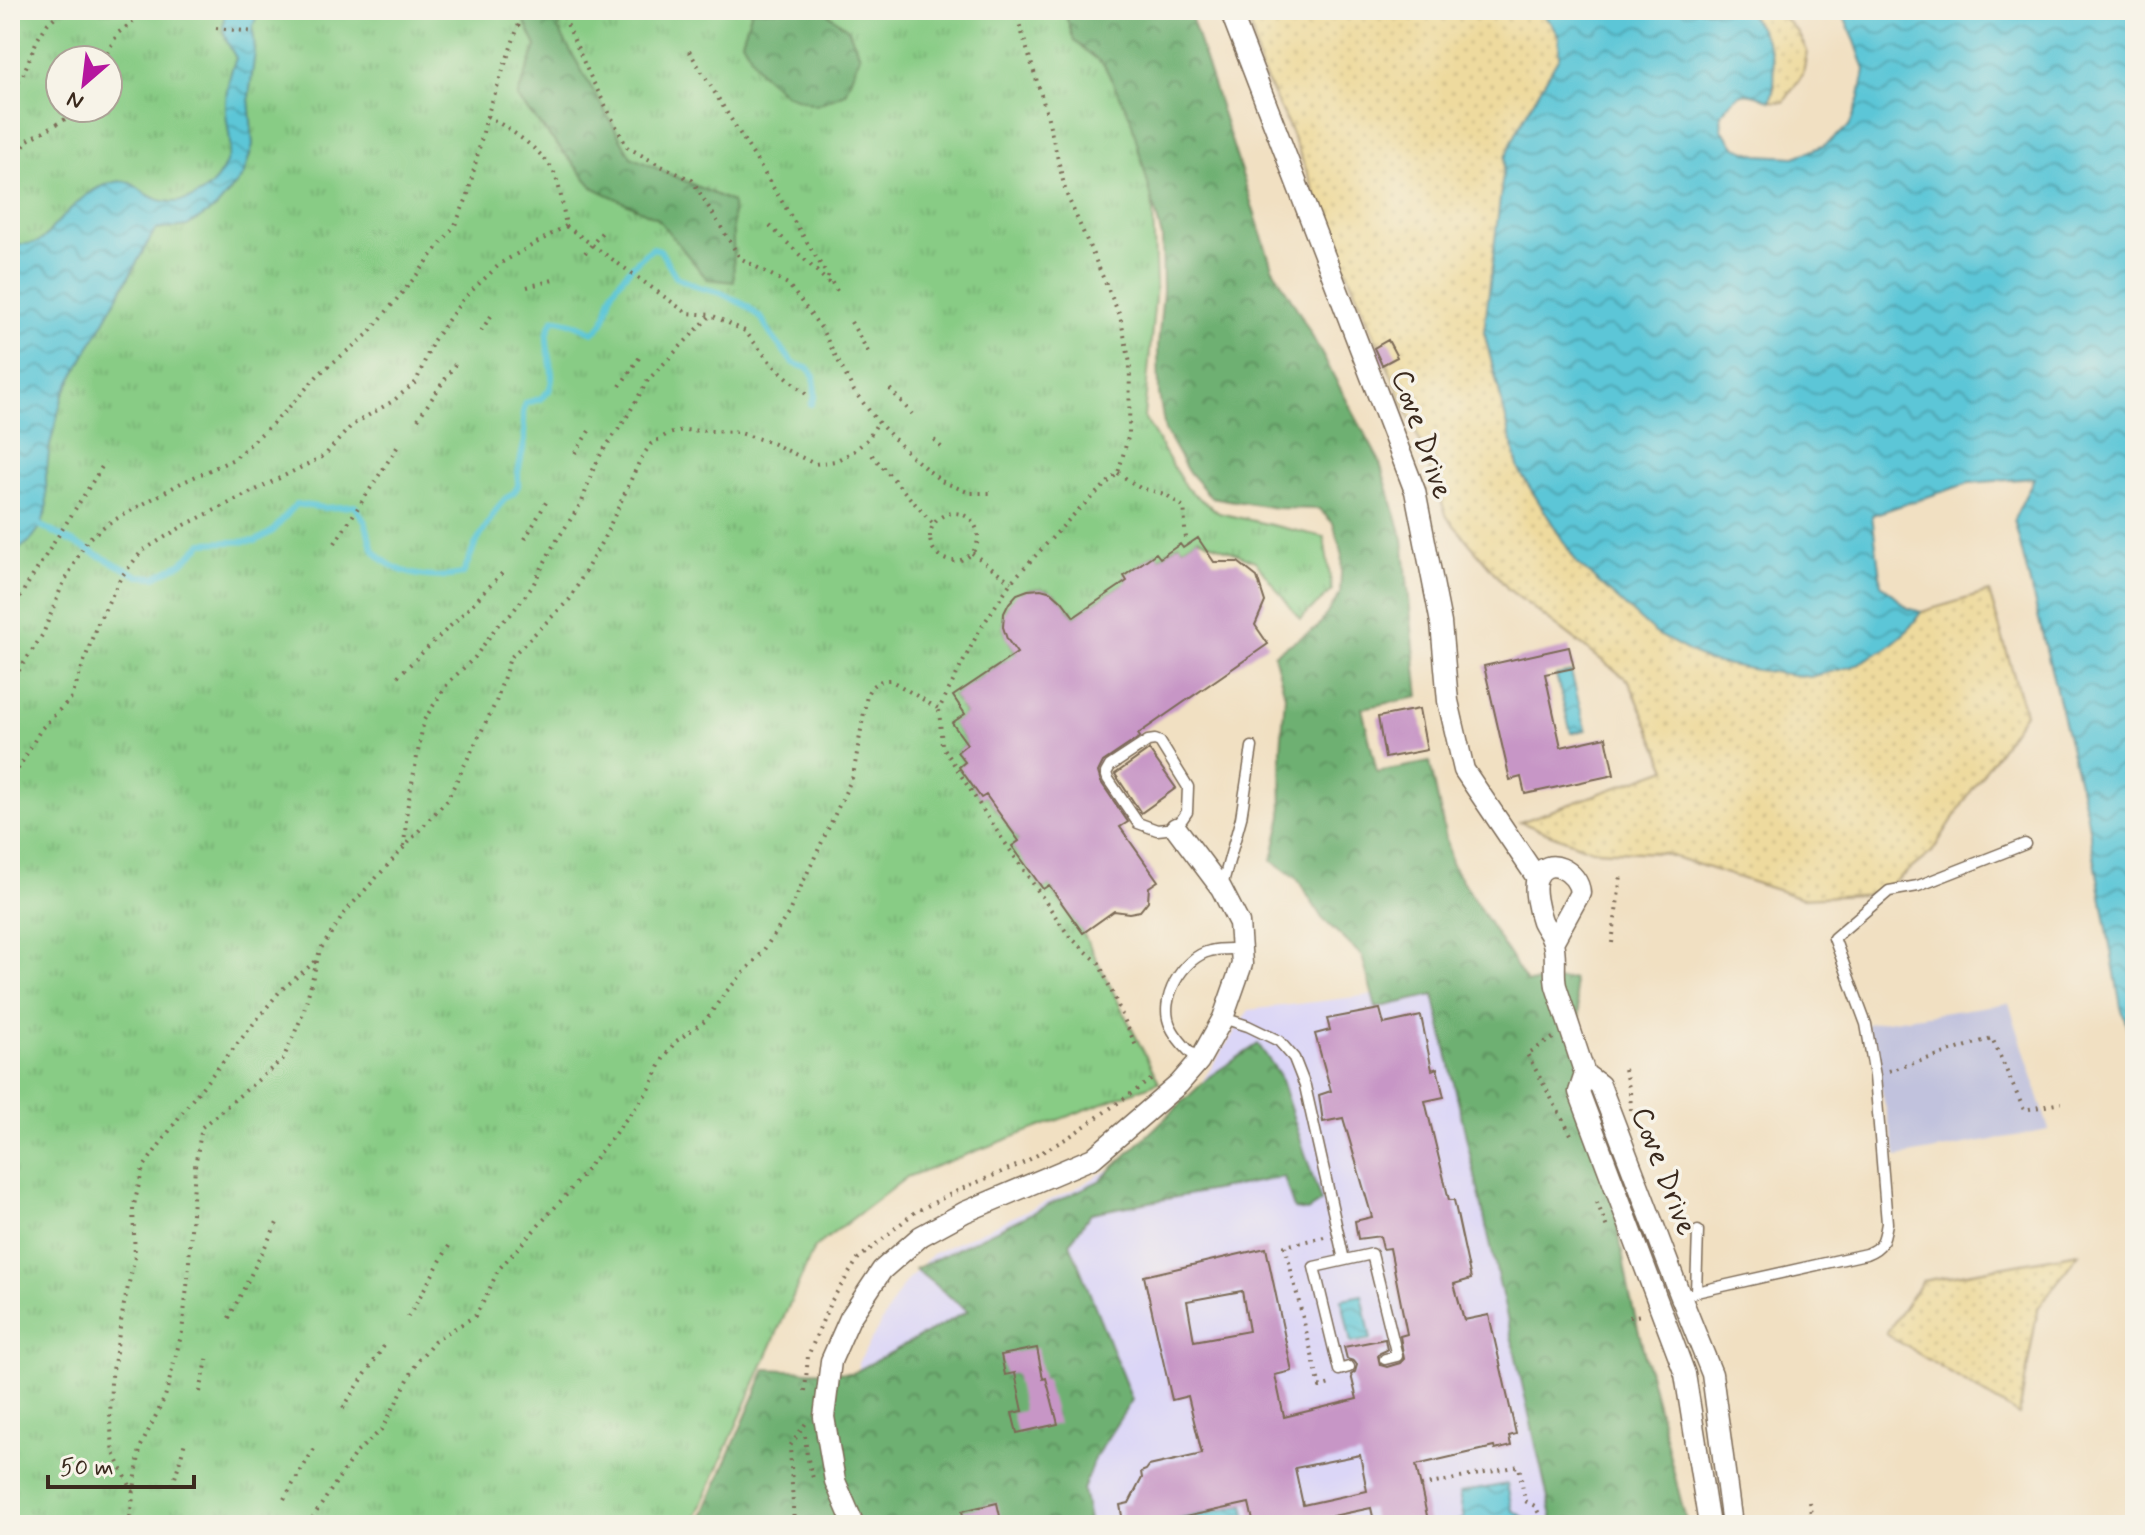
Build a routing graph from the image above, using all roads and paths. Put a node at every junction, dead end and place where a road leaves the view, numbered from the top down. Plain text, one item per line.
1 (63, 10) edge
2 (149, 10) edge
3 (521, 10) edge
4 (561, 10) edge
5 (1015, 10) edge
6 (1230, 10) edge
7 (216, 28) dead end
8 (254, 32) dead end
9 (112, 44) edge
10 (689, 51) dead end
11 (10, 95) edge
12 (487, 116) junction
13 (57, 124) edge
14 (10, 166) edge
15 (566, 226) junction
16 (770, 226) dead end
17 (603, 231) dead end
18 (592, 244) junction
19 (585, 253) dead end
20 (553, 280) dead end
21 (527, 287) dead end
22 (711, 315) junction
23 (491, 316) dead end
24 (851, 322) dead end
25 (481, 331) dead end
26 (870, 355) dead end
27 (639, 358) dead end
28 (458, 360) dead end
29 (620, 386) dead end
30 (890, 389) dead end
31 (807, 395) dead end
32 (912, 414) dead end
33 (418, 419) dead end
34 (878, 422) junction
35 (589, 431) dead end
36 (934, 440) dead end
37 (400, 443) dead end
38 (945, 451) dead end
39 (575, 453) dead end
40 (872, 455) dead end
41 (105, 462) dead end
42 (1118, 473) junction
43 (990, 493) dead end
44 (548, 499) dead end
45 (933, 524) junction
46 (525, 539) dead end
47 (335, 543) dead end
48 (1188, 544) dead end
49 (972, 553) junction
50 (505, 570) dead end
51 (1011, 582) junction
52 (15, 604) dead end
53 (398, 676) dead end
54 (10, 684) edge
55 (939, 709) junction
56 (1252, 747) dead end
57 (10, 783) edge
58 (1176, 828) junction
59 (2025, 844) dead end
60 (404, 846) junction
61 (1621, 875) dead end
62 (1537, 878) junction
63 (1221, 888) junction
64 (1553, 942) junction
65 (1612, 943) dead end
66 (1242, 949) junction
67 (318, 959) junction
68 (1223, 1018) junction
69 (1136, 1046) dead end
70 (1199, 1061) junction
71 (1585, 1074) junction
72 (1875, 1076) junction
73 (1154, 1078) dead end
74 (2061, 1103) dead end
75 (1069, 1137) dead end
76 (278, 1221) dead end
77 (1698, 1231) dead end
78 (449, 1246) dead end
79 (858, 1259) dead end
80 (1344, 1260) junction
81 (1688, 1294) junction
82 (1654, 1310) junction
83 (408, 1317) dead end
84 (1629, 1317) dead end
85 (229, 1318) dead end
86 (384, 1346) dead end
87 (208, 1356) dead end
88 (808, 1356) dead end
89 (1385, 1359) dead end
90 (1349, 1367) dead end
91 (200, 1392) dead end
92 (343, 1408) dead end
93 (824, 1417) junction
94 (185, 1442) dead end
95 (314, 1449) dead end
96 (2135, 1473) edge
97 (173, 1485) dead end
98 (1421, 1486) dead end
99 (133, 1493) junction
100 (284, 1499) dead end
101 (1809, 1502) dead end
102 (10, 1516) edge
103 (28, 1525) edge
104 (129, 1525) edge
105 (308, 1525) edge
106 (794, 1525) edge
107 (854, 1525) edge
108 (1545, 1525) edge
109 (1709, 1525) edge
110 (1732, 1525) edge
111 (1813, 1525) edge
112 (2129, 1525) edge

1 - 11 path
2 - 9 path
3 - 12 path
4 - 34 path
5 - 42 path
6 - 62 street, Cove Drive
7 - 8 path
10 - 16 path
12 - 15 path
12 - 54 path
13 - 14 path
15 - 18 path
15 - 57 path
17 - 18 path
18 - 19 path
18 - 22 path
20 - 21 path
22 - 31 path
22 - 60 path
23 - 25 path
24 - 26 path
27 - 29 path
28 - 33 path
30 - 32 path
34 - 43 path
34 - 60 path
35 - 39 path
36 - 38 path
37 - 47 path
40 - 45 path
41 - 52 path
42 - 48 path
42 - 51 path
44 - 46 path
45 - 49 path
45 - 49 path
49 - 51 path
50 - 53 path
51 - 55 path
55 - 69 path
55 - 105 path
56 - 63 lane
58 - 58 lane
58 - 63 street
59 - 72 lane
60 - 67 path
61 - 65 path
62 - 64 street, Cove Drive
62 - 64 street
63 - 66 street
64 - 71 street, Cove Drive
66 - 68 street
66 - 70 lane
67 - 99 path
67 - 99 path
68 - 70 street
68 - 80 lane
70 - 93 street
71 - 81 street, Cove Drive
71 - 82 street, Cove Drive
72 - 74 path
72 - 81 lane
73 - 75 path
76 - 85 path
77 - 81 lane
78 - 83 path
79 - 88 path
80 - 89 lane
80 - 90 lane
81 - 82 street
81 - 110 street, Cove Drive
82 - 84 path
82 - 109 street, Cove Drive
86 - 92 path
87 - 91 path
93 - 106 path
93 - 107 street
94 - 97 path
95 - 100 path
96 - 112 path
98 - 108 path
99 - 104 path
101 - 111 path
102 - 103 path

